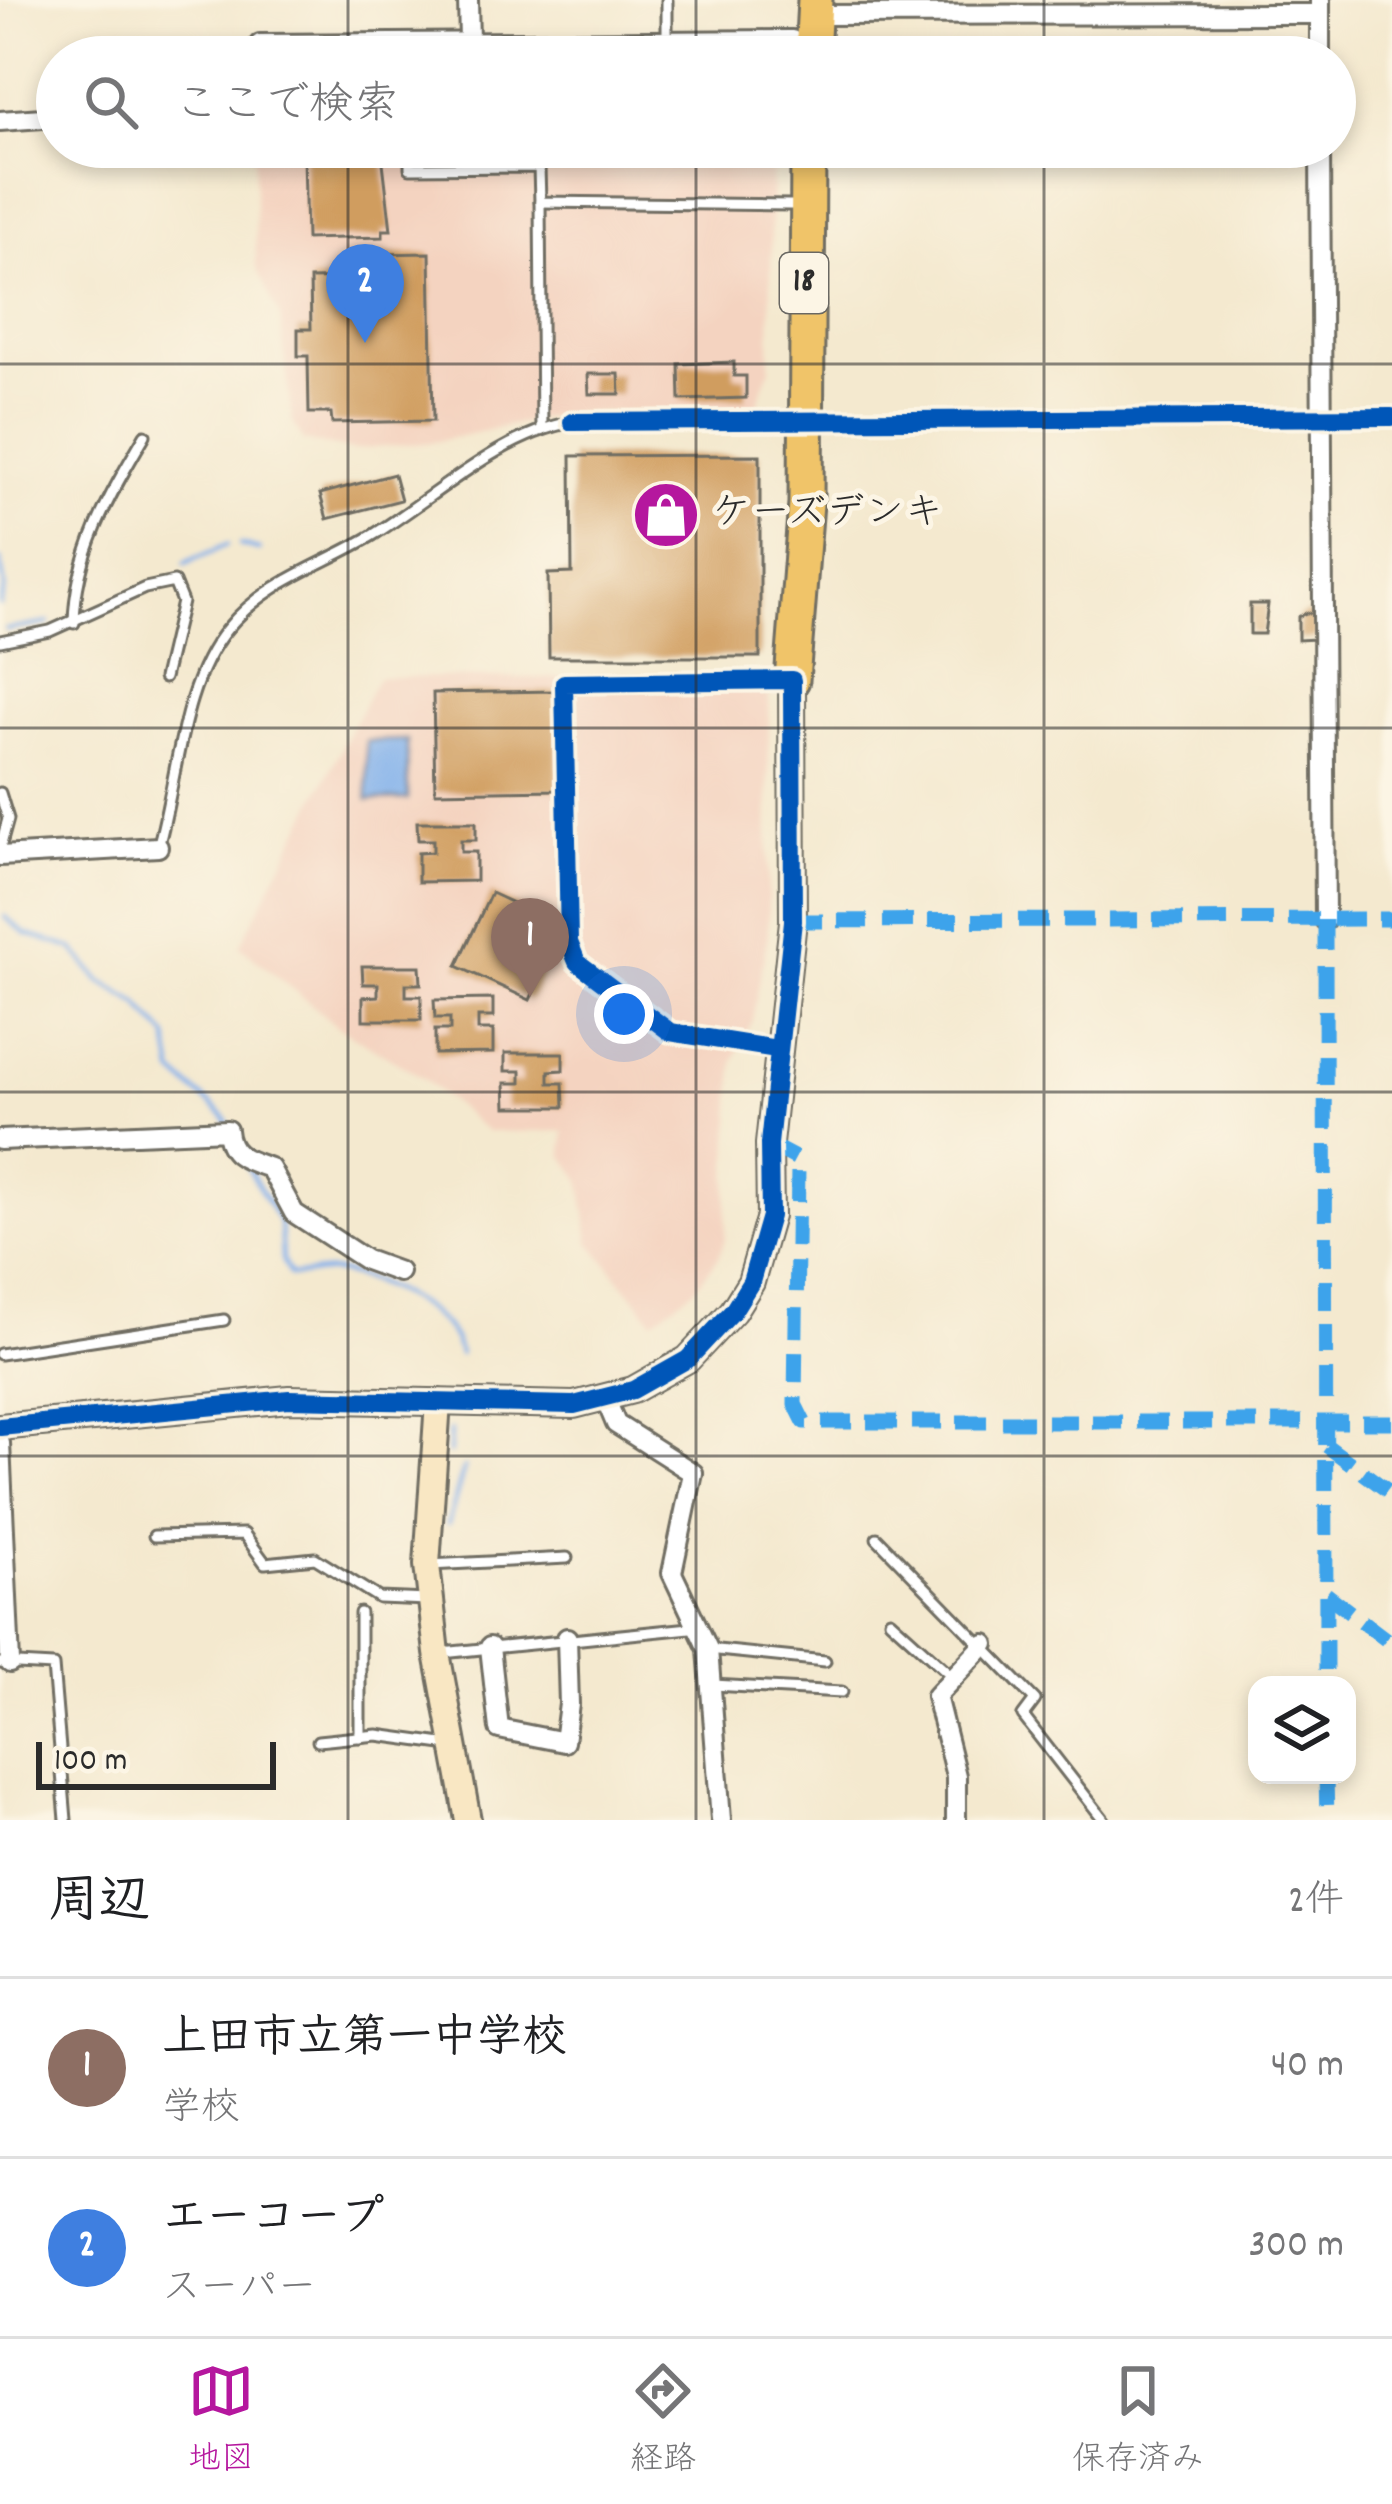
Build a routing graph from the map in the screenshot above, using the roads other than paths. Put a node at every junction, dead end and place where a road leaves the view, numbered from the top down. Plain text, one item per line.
1 (468, 0) edge
2 (667, 0) edge
3 (1320, 7) edge
4 (803, 28) edge
5 (469, 36) edge
6 (667, 36) edge
7 (712, 36) edge
8 (36, 118) edge
9 (0, 121) edge
10 (539, 168) edge
11 (791, 168) edge
12 (807, 168) edge
13 (1320, 168) edge
14 (540, 202) junction
15 (791, 205) junction
16 (1392, 417) edge
17 (1321, 418) junction
18 (799, 421) junction
19 (572, 422) joint
20 (542, 430) junction
21 (145, 435) dead end
22 (74, 623) junction
23 (0, 640) edge
24 (164, 678) dead end
25 (792, 680) junction
26 (0, 793) edge
27 (158, 847) joint
28 (0, 852) edge
29 (1325, 920) dead end
30 (777, 1049) junction
31 (0, 1140) edge
32 (399, 1272) dead end
33 (224, 1320) dead end
34 (0, 1354) edge
35 (606, 1400) junction
36 (438, 1402) junction
37 (0, 1427) edge
38 (0, 1443) edge
39 (154, 1536) dead end
40 (877, 1538) dead end
41 (567, 1558) dead end
42 (427, 1565) junction
43 (430, 1600) junction
44 (360, 1613) dead end
45 (890, 1620) dead end
46 (702, 1627) junction
47 (567, 1638) junction
48 (985, 1644) junction
49 (490, 1647) junction
50 (708, 1649) junction
51 (437, 1653) junction
52 (825, 1661) dead end
53 (5, 1663) edge
54 (953, 1677) junction
55 (707, 1685) junction
56 (842, 1692) dead end
57 (360, 1737) junction
58 (318, 1741) dead end
59 (453, 1745) junction
60 (66, 1820) edge
61 (468, 1820) edge
62 (721, 1820) edge
63 (956, 1820) edge
64 (1104, 1820) edge

1 - 5 street
2 - 6 lane
3 - 4 street
4 - 7 street
8 - 9 street
10 - 14 lane
11 - 15 highway, 18
12 - 18 highway, 18
13 - 17 street
14 - 15 lane
14 - 20 lane
15 - 18 highway, 18
16 - 17 street
17 - 18 street
17 - 29 street
18 - 19 street
18 - 25 highway, 18
19 - 20 lane
20 - 27 lane
21 - 22 lane
22 - 23 lane
22 - 24 lane
25 - 30 street
25 - 30 street
26 - 28 lane
27 - 28 street
30 - 35 street
31 - 32 street
33 - 34 lane
35 - 36 street
35 - 46 street
36 - 37 street
36 - 42 street
38 - 53 street
39 - 43 lane
40 - 48 lane
41 - 42 lane
42 - 43 street
43 - 51 street
44 - 57 lane
45 - 54 lane
46 - 47 lane
46 - 50 street
47 - 49 lane
47 - 49 street
48 - 54 street
48 - 64 lane
49 - 51 lane
50 - 52 lane
50 - 55 street
51 - 59 street
53 - 60 lane
54 - 63 street
55 - 56 lane
55 - 62 street
57 - 58 lane
57 - 59 lane
59 - 61 street

